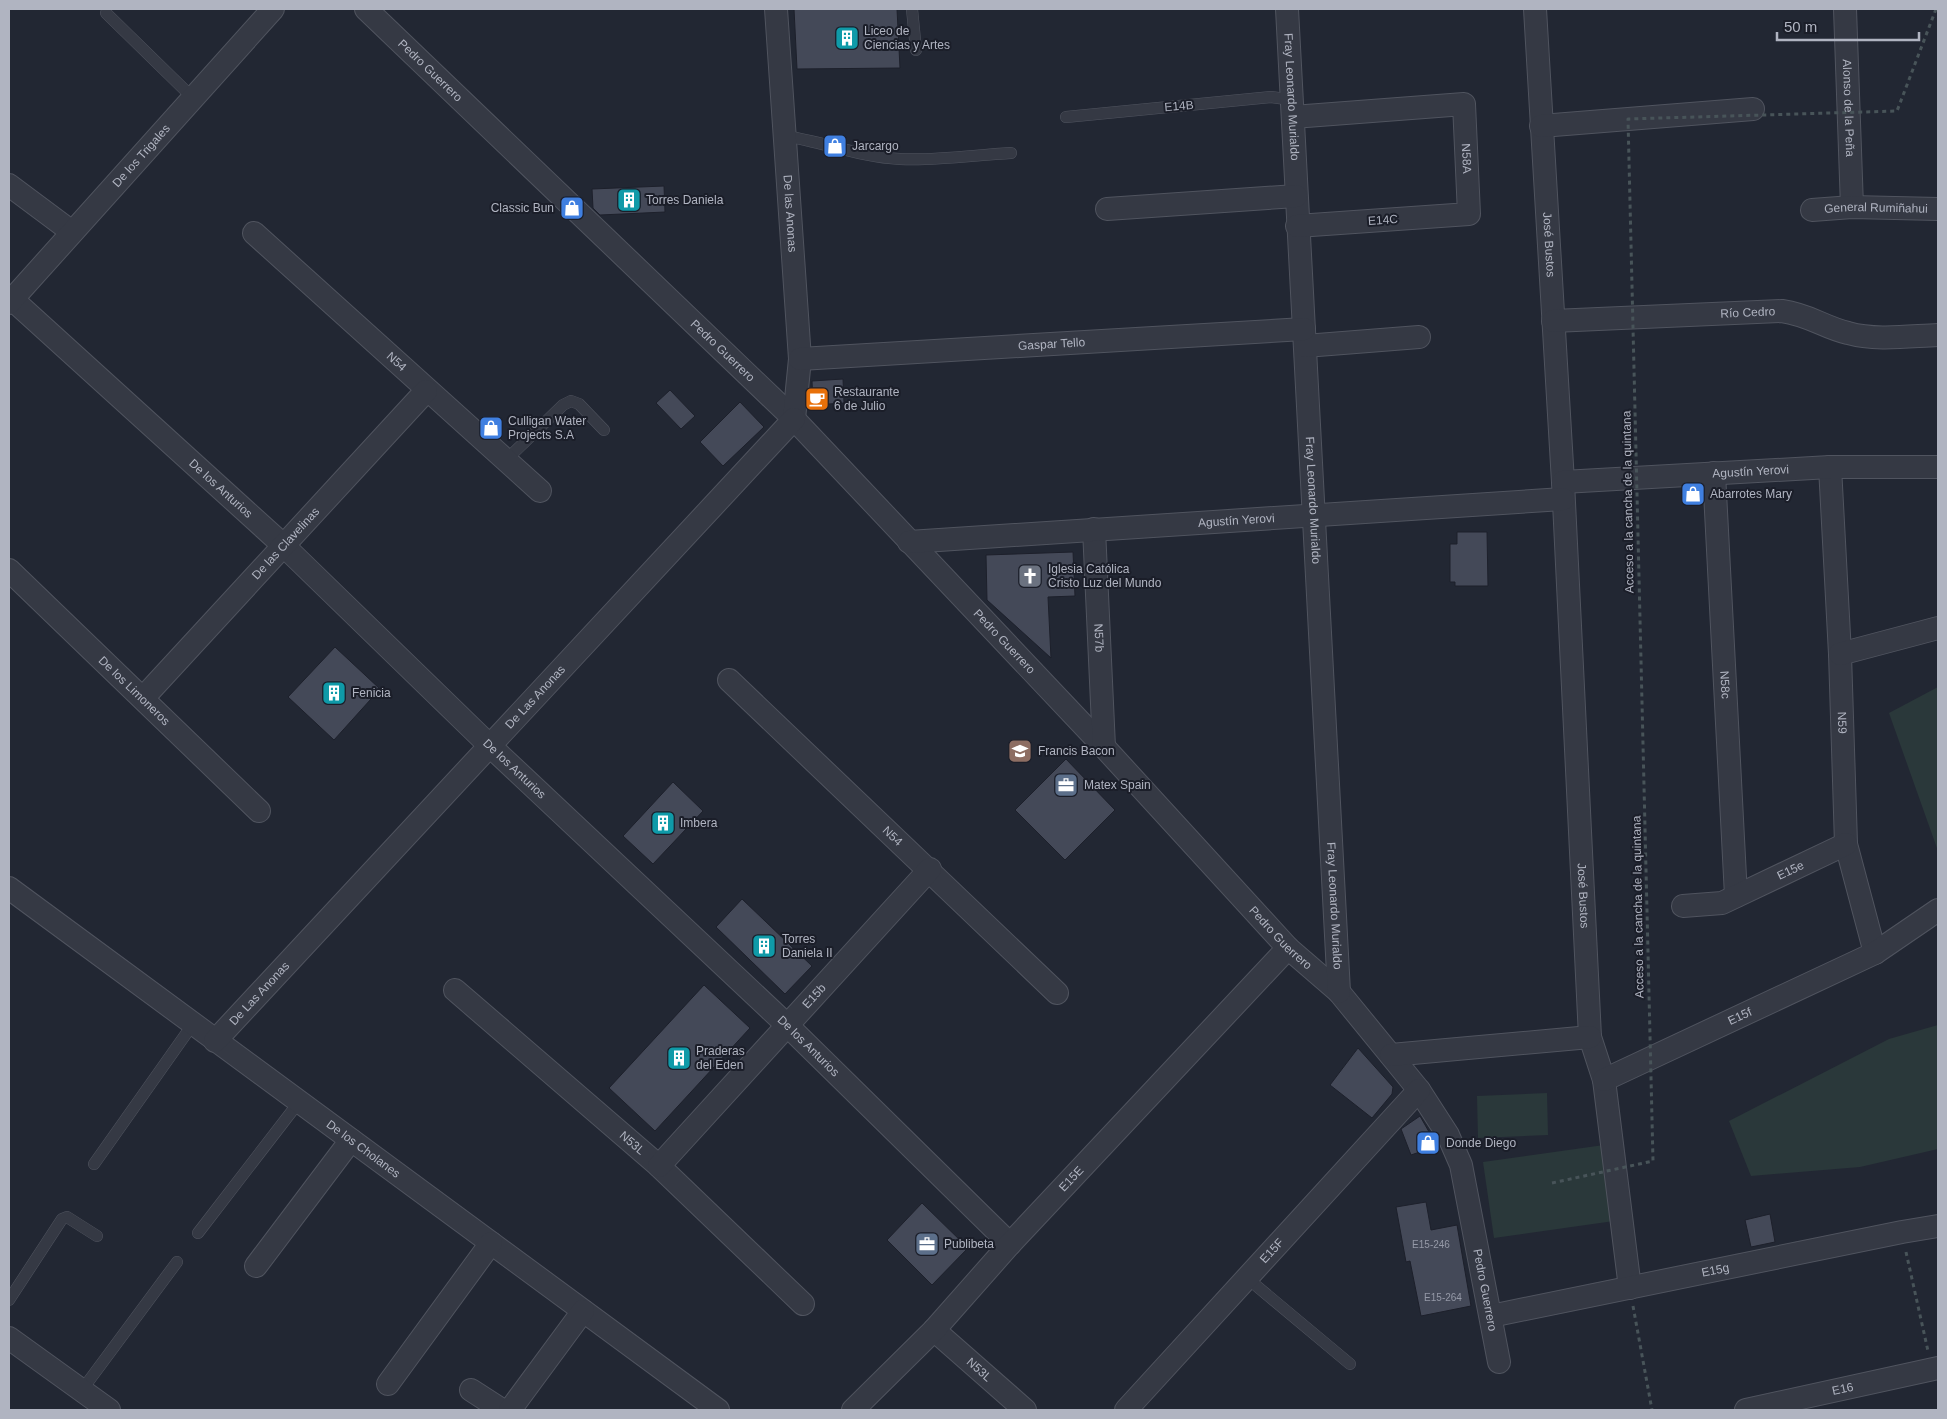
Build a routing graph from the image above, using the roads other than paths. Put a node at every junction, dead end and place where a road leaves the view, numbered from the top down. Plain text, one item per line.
1 (273, 9) edge
2 (366, 9) edge
3 (776, 9) edge
4 (912, 9) edge
5 (1287, 9) edge
6 (1535, 9) edge
7 (1845, 9) edge
8 (106, 13) dead end
9 (916, 50) dead end
10 (192, 98) junction
11 (1293, 108) junction
12 (1753, 109) dead end
13 (1066, 117) dead end
14 (1541, 126) junction
15 (784, 136) junction
16 (1011, 153) dead end
17 (9, 185) edge
18 (1296, 196) junction
19 (1852, 208) junction
20 (1107, 209) dead end
21 (1938, 209) edge
22 (1812, 210) dead end
23 (1469, 214) joint
24 (1297, 226) junction
25 (72, 232) junction
26 (254, 233) dead end
27 (10, 301) edge
28 (1553, 321) junction
29 (1938, 335) edge
30 (1305, 337) junction
31 (1419, 337) dead end
32 (800, 359) junction
33 (426, 390) junction
34 (794, 420) junction
35 (604, 430) dead end
36 (506, 460) junction
37 (1830, 467) junction
38 (1938, 467) edge
39 (1714, 474) junction
40 (1563, 490) junction
41 (540, 491) dead end
42 (1315, 515) junction
43 (1094, 529) junction
44 (909, 542) junction
45 (283, 545) junction
46 (9, 570) edge
47 (1938, 628) edge
48 (1840, 654) junction
49 (729, 680) dead end
50 (144, 698) junction
51 (489, 745) junction
52 (1104, 747) junction
53 (259, 811) dead end
54 (1846, 844) junction
55 (930, 869) junction
56 (9, 888) edge
57 (1736, 896) junction
58 (1683, 906) dead end
59 (1938, 910) edge
60 (1288, 948) junction
61 (1876, 953) junction
62 (455, 990) dead end
63 (1339, 992) junction
64 (1057, 993) dead end
65 (193, 1024) junction
66 (788, 1026) junction
67 (1590, 1037) junction
68 (215, 1041) junction
69 (1391, 1054) junction
70 (1604, 1080) junction
71 (1419, 1090) junction
72 (299, 1102) junction
73 (351, 1140) junction
74 (94, 1164) dead end
75 (659, 1166) junction
76 (1938, 1226) edge
77 (198, 1233) dead end
78 (97, 1236) dead end
79 (491, 1243) junction
80 (1010, 1244) junction
81 (177, 1262) dead end
82 (256, 1266) dead end
83 (1247, 1278) junction
84 (1630, 1288) junction
85 (9, 1300) edge
86 (804, 1304) dead end
87 (583, 1310) junction
88 (1491, 1316) junction
89 (934, 1330) junction
90 (9, 1338) edge
91 (1934, 1361) edge
92 (1499, 1362) dead end
93 (1350, 1364) dead end
94 (388, 1384) dead end
95 (82, 1390) junction
96 (471, 1390) dead end
97 (109, 1410) edge
98 (502, 1410) edge
99 (510, 1410) edge
100 (718, 1410) edge
101 (853, 1410) edge
102 (1024, 1410) edge
103 (1126, 1410) edge
104 (1746, 1410) edge

1 - 10 street, De los Trigales
2 - 34 street, Pedro Guerrero
3 - 15 street, De las Anonas
4 - 9 lane
5 - 11 street, Fray Leonardo Murialdo
6 - 14 street, José Bustos
7 - 19 street, Alonso de la Peña
8 - 10 lane
10 - 25 street, De los Trigales
11 - 13 lane, E14B
11 - 18 street, Fray Leonardo Murialdo
11 - 23 street, N58A
12 - 14 street
14 - 28 street, José Bustos
15 - 16 lane
15 - 32 street, De las Anonas
17 - 25 street
18 - 20 street
18 - 24 street, Fray Leonardo Murialdo
19 - 21 street, General Rumiñahui
19 - 22 street, General Rumiñahui
23 - 24 street, E14C
24 - 30 street, Fray Leonardo Murialdo
25 - 27 street, De los Trigales
26 - 33 street, N54
27 - 45 street, De los Anturios
28 - 29 street, Río Cedro
28 - 40 street, José Bustos
30 - 31 street, Gaspar Tello
30 - 32 street, Gaspar Tello
30 - 42 street, Fray Leonardo Murialdo
32 - 34 street, De las Anonas
33 - 36 street, N54
33 - 45 street, De las Clavelinas
34 - 44 street, Pedro Guerrero
34 - 51 street, De Las Anonas
35 - 36 lane
36 - 41 street, N54
37 - 38 street, Agustín Yerovi
37 - 39 street, Agustín Yerovi
37 - 48 street, N59
39 - 40 street, Agustín Yerovi
39 - 57 street, N58c
40 - 42 street, Agustín Yerovi
40 - 67 street, José Bustos
42 - 43 street, Agustín Yerovi
42 - 63 street, Fray Leonardo Murialdo
43 - 44 street, Agustín Yerovi
43 - 52 street, N57b
44 - 52 street, Pedro Guerrero
45 - 50 street, De las Clavelinas
45 - 51 street, De los Anturios
46 - 50 street, De los Limoneros
47 - 48 street
48 - 54 street, N59
49 - 55 street, N54
50 - 53 street, De los Limoneros
51 - 66 street, De los Anturios
51 - 68 street, De Las Anonas
52 - 60 street, Pedro Guerrero
54 - 57 street, E15e
54 - 61 street, N59
55 - 64 street, N54
55 - 66 street, E15b
56 - 65 street, De los Cholanes
57 - 58 street, E15e
59 - 61 street, E15f
60 - 63 street, Pedro Guerrero
60 - 80 street, E15E
61 - 70 street, E15f
62 - 75 street, N53L
63 - 69 street, Pedro Guerrero
65 - 68 street, De los Cholanes
65 - 74 lane
66 - 75 street, E15b
66 - 80 street, De los Anturios
67 - 69 street
67 - 70 street, José Bustos
68 - 72 street, De los Cholanes
69 - 71 street, Pedro Guerrero
70 - 84 street, José Bustos
71 - 83 street, E15F
71 - 88 street, Pedro Guerrero
72 - 73 street, De los Cholanes
72 - 77 lane
73 - 79 street, De los Cholanes
73 - 82 street
75 - 86 street, N53L
76 - 84 street, E15g
78 - 85 lane
79 - 87 street, De los Cholanes
79 - 94 street
80 - 89 street, E15E
81 - 95 lane
83 - 93 lane
83 - 103 street, E15F
84 - 88 street, E15g
87 - 99 street
87 - 100 street, De los Cholanes
88 - 92 street, Pedro Guerrero
89 - 101 street, E15E
89 - 102 street, N53L
90 - 95 street
91 - 104 street, E16
95 - 97 street
96 - 98 street

